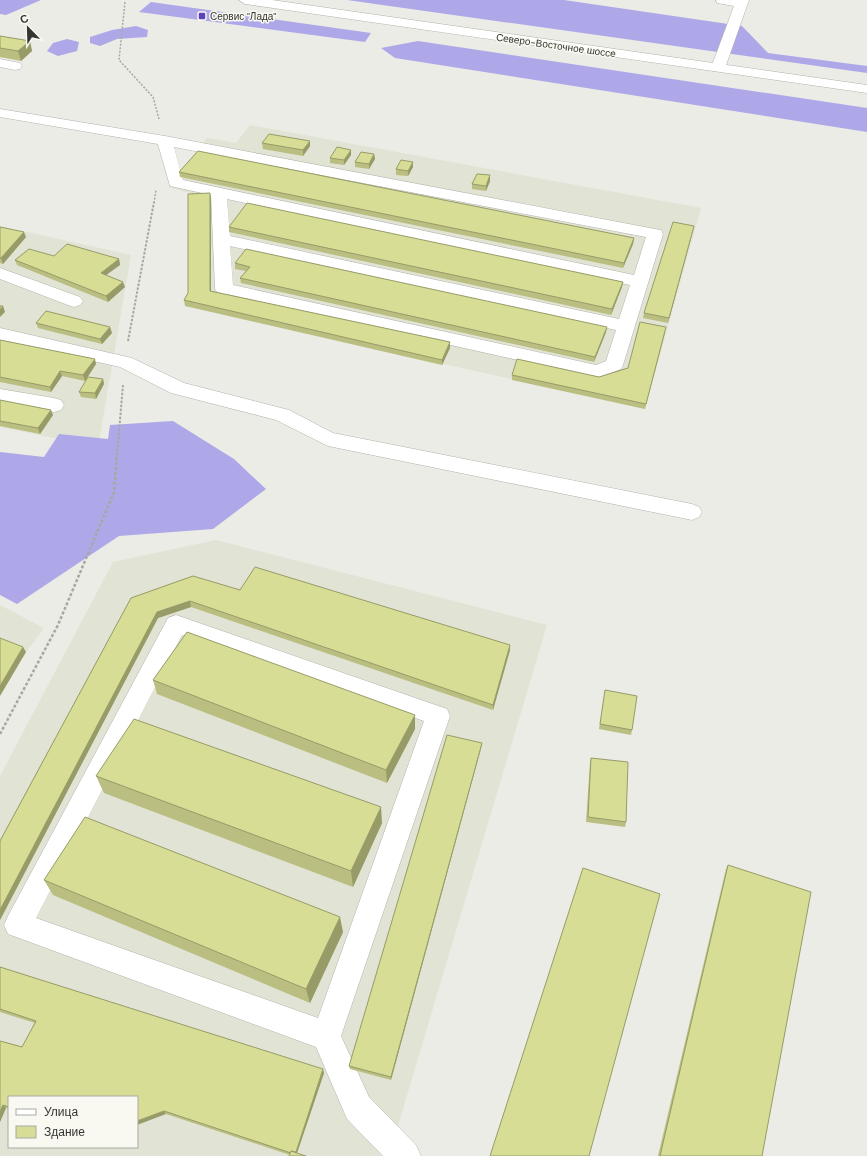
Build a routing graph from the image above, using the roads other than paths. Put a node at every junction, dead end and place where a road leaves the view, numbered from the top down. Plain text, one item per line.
1 (245, 0) edge
2 (722, 0) edge
3 (743, 2) edge
4 (0, 63) edge
5 (15, 66) edge
6 (718, 68) junction
7 (867, 89) edge
8 (0, 112) edge
9 (165, 141) junction
10 (219, 192) junction
11 (222, 239) junction
12 (0, 272) edge
13 (639, 281) junction
14 (74, 301) dead end
15 (625, 326) junction
16 (0, 334) edge
17 (0, 395) edge
18 (54, 405) dead end
19 (692, 512) dead end
20 (326, 1036) junction
21 (405, 1156) edge

1 - 6 main road, Северо-Восточное шоссе
2 - 3 main road
3 - 6 main road
4 - 5 main road
6 - 7 main road, Северо-Восточное шоссе
8 - 9 main road
9 - 10 main road
9 - 13 main road
10 - 11 main road
10 - 13 main road
11 - 15 main road
11 - 15 main road
12 - 14 main road
13 - 15 main road
16 - 19 main road
17 - 18 main road
20 - 20 main road
20 - 21 main road

